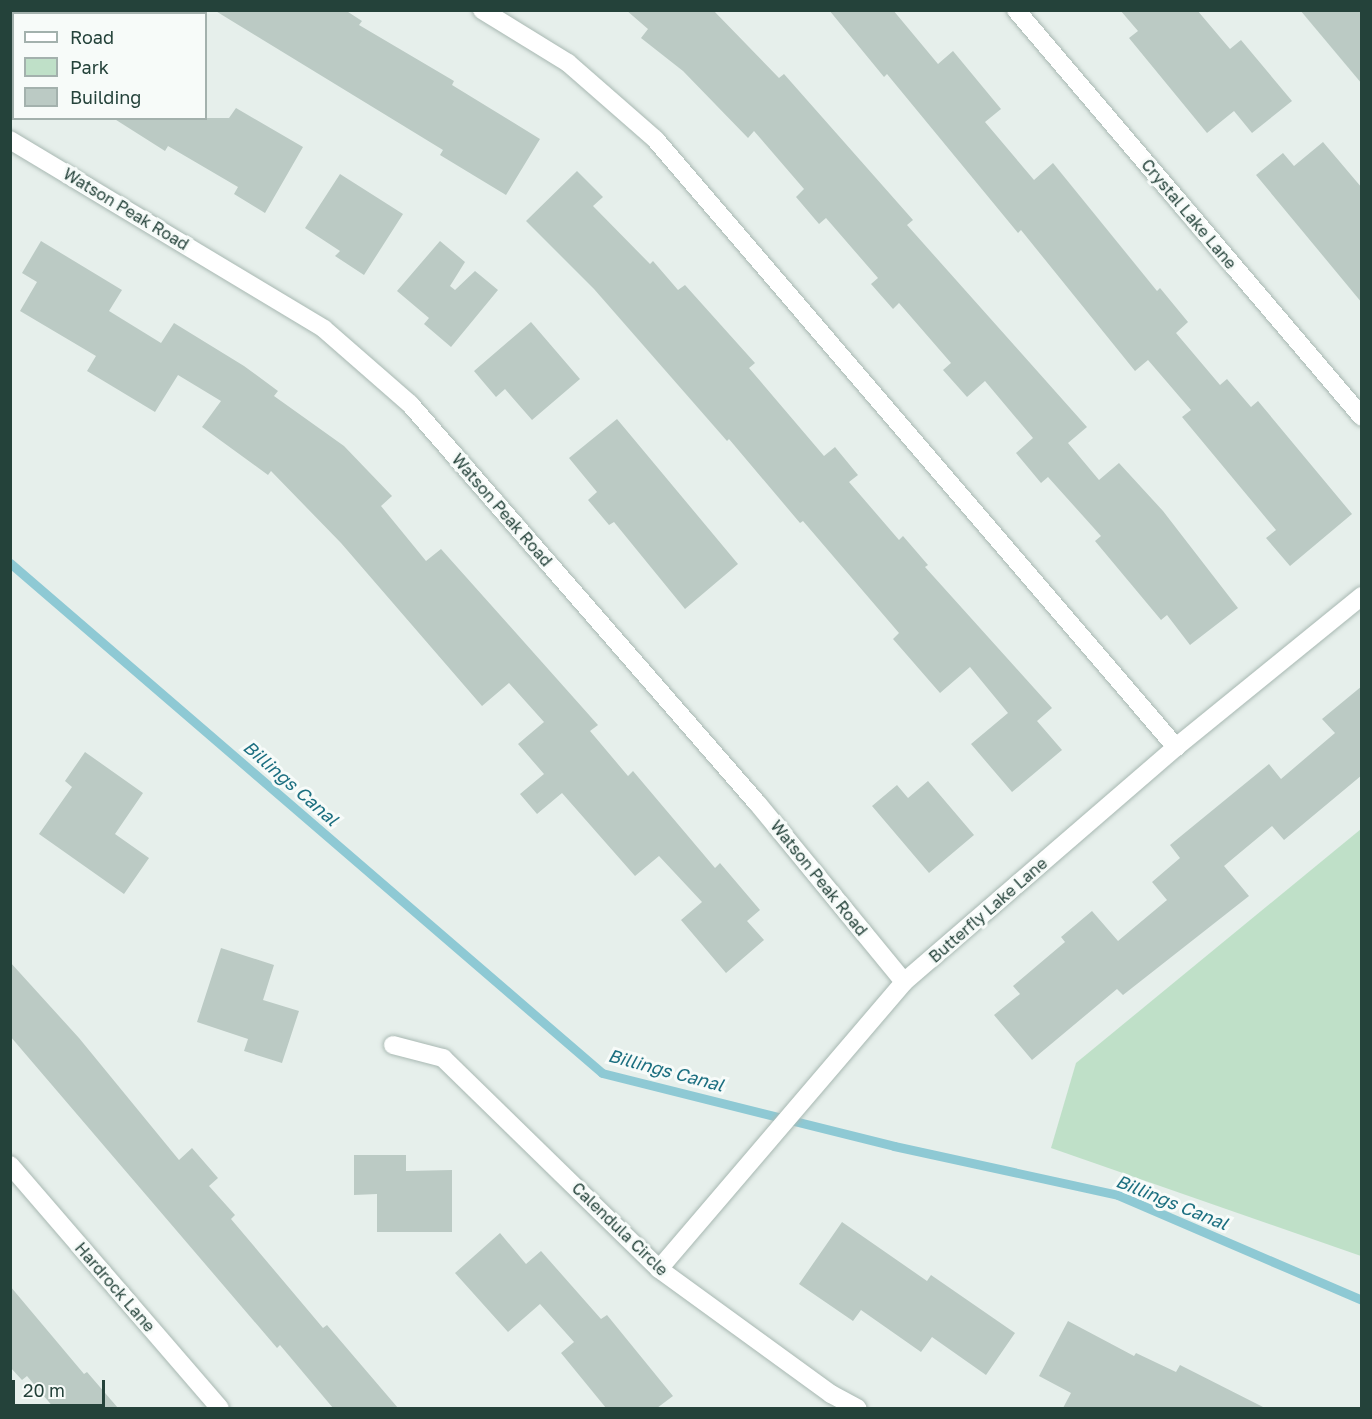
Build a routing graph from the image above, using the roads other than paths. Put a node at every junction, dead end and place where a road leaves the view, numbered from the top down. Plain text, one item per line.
1 (482, 10) edge
2 (1016, 10) edge
3 (10, 140) edge
4 (1362, 417) edge
5 (1362, 596) edge
6 (1176, 747) junction
7 (904, 982) junction
8 (393, 1045) dead end
9 (10, 1165) edge
10 (658, 1269) junction
11 (220, 1408) edge
12 (857, 1408) edge

1 - 6 street
2 - 4 street, Crystal Lake Lane
3 - 7 street, Watson Peak Road
5 - 6 street, Butterfly Lake Lane
6 - 7 street, Butterfly Lake Lane
7 - 10 street, Butterfly Lake Lane
8 - 10 street, Calendula Circle
9 - 11 street, Hardrock Lane
10 - 12 street, Calendula Circle

